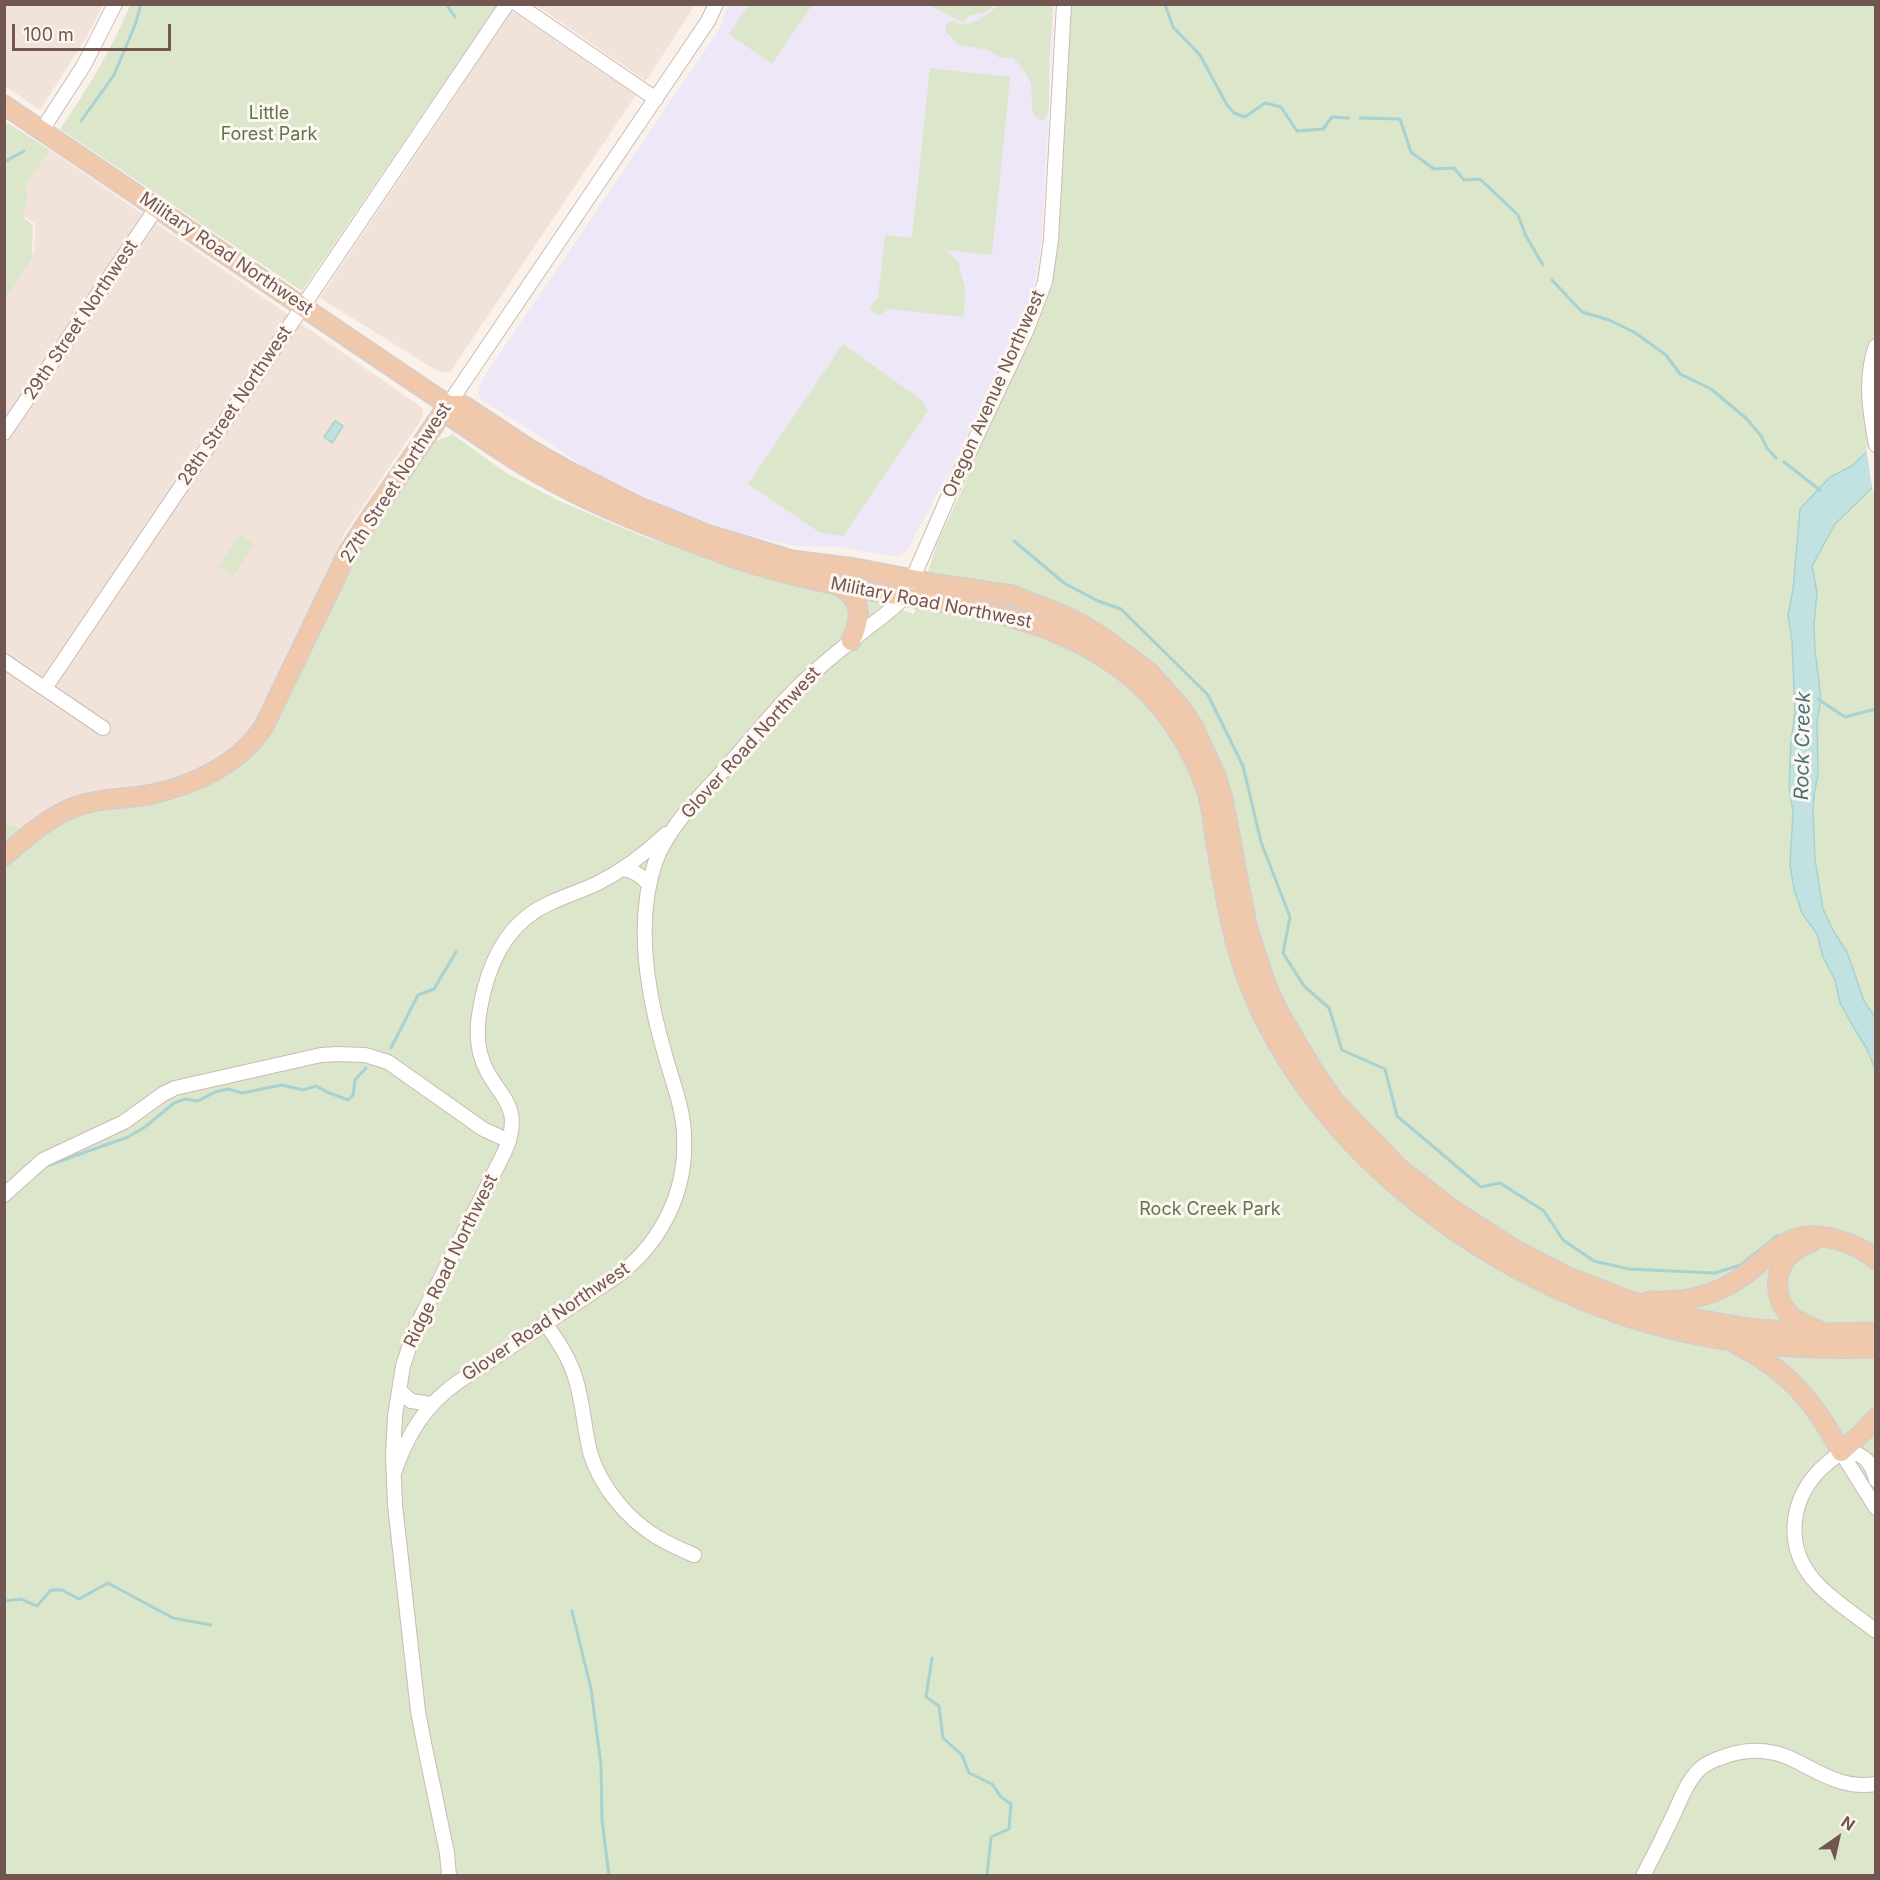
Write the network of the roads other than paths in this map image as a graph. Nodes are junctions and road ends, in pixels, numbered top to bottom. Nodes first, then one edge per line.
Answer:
1 (115, 4) edge
2 (507, 4) edge
3 (517, 4) edge
4 (716, 4) edge
5 (1064, 4) edge
6 (656, 99) junction
7 (4, 105) edge
8 (42, 130) junction
9 (157, 207) junction
10 (303, 306) junction
11 (1875, 346) edge
12 (448, 405) junction
13 (4, 433) edge
14 (1875, 446) edge
15 (912, 578) junction
16 (839, 586) junction
17 (904, 596) junction
18 (851, 641) junction
19 (4, 661) edge
20 (45, 688) junction
21 (103, 728) dead end
22 (678, 824) junction
23 (4, 856) edge
24 (622, 869) junction
25 (649, 885) junction
26 (509, 1141) junction
27 (4, 1195) edge
28 (1828, 1237) junction
29 (1875, 1260) edge
30 (1628, 1300) junction
31 (545, 1323) junction
32 (1875, 1332) edge
33 (1827, 1333) junction
34 (1714, 1338) junction
35 (1855, 1341) junction
36 (1875, 1348) edge
37 (399, 1390) junction
38 (431, 1404) junction
39 (1875, 1418) edge
40 (1841, 1452) junction
41 (394, 1473) junction
42 (1875, 1480) edge
43 (1875, 1508) edge
44 (694, 1555) dead end
45 (1875, 1631) edge
46 (1875, 1784) edge
47 (449, 1875) edge
48 (1643, 1875) edge

1 - 8 street
2 - 10 street, 28th Street Northwest
3 - 6 street
4 - 6 street, 27th Street Northwest
5 - 15 street, Oregon Avenue Northwest
6 - 12 street, 27th Street Northwest
7 - 8 main road, Military Road Northwest
8 - 9 main road, Military Road Northwest
9 - 10 main road, Military Road Northwest
9 - 13 street, 29th Street Northwest
10 - 12 main road, Military Road Northwest
10 - 20 street, 28th Street Northwest
11 - 14 street
12 - 15 main road, Military Road Northwest
12 - 16 main road, Military Road Northwest
12 - 23 main road, 27th Street Northwest
15 - 17 street, Oregon Avenue Northwest
15 - 30 main road, Military Road Northwest
16 - 17 main road, Military Road Northwest
16 - 18 main road
17 - 18 street, Glover Road Northwest
17 - 34 main road, Military Road Northwest
18 - 22 street, Glover Road Northwest
19 - 20 street
20 - 21 street
22 - 24 street, Ridge Road Northwest
22 - 25 street, Glover Road Northwest
24 - 25 street
24 - 26 street, Ridge Road Northwest
25 - 31 street, Glover Road Northwest
26 - 27 street
26 - 37 street, Ridge Road Northwest
28 - 29 main road
28 - 30 main road
28 - 33 main road
30 - 33 main road, Military Road Northwest
31 - 38 street, Glover Road Northwest
31 - 44 street
32 - 35 main road, Military Road Northwest
33 - 35 main road, Military Road Northwest
34 - 35 main road, Military Road Northwest
34 - 40 main road
35 - 36 main road, Military Road Northwest
37 - 38 street
37 - 41 street, Ridge Road Northwest
38 - 41 street, Glover Road Northwest
39 - 40 main road
40 - 42 street
40 - 43 street
40 - 45 street
41 - 47 street, Ridge Road Northwest
46 - 48 street

